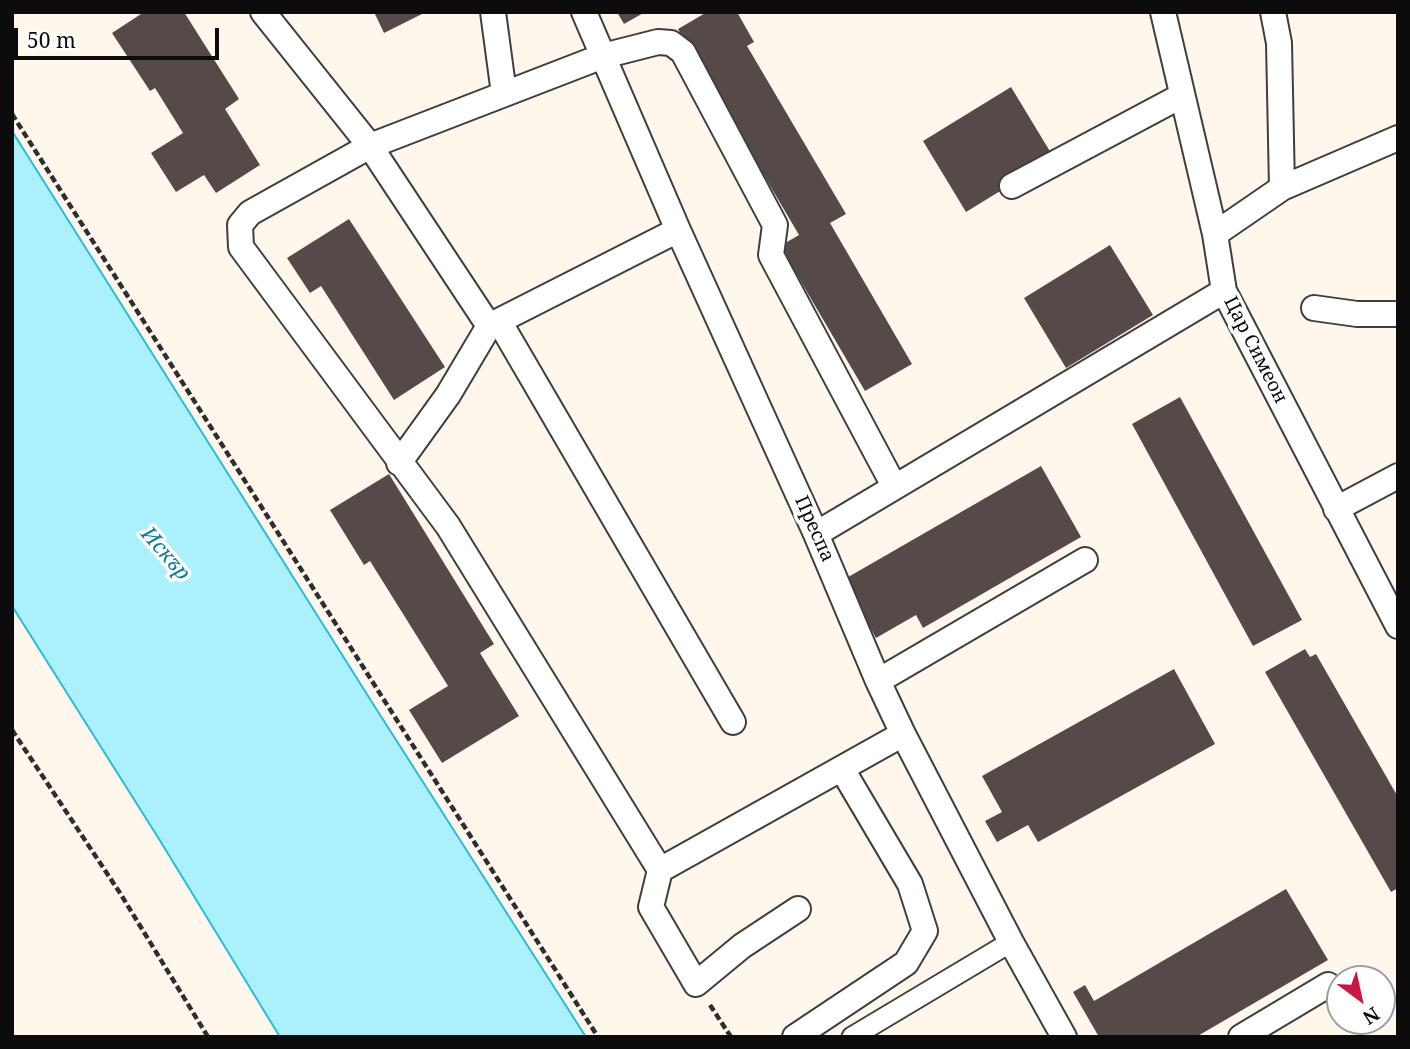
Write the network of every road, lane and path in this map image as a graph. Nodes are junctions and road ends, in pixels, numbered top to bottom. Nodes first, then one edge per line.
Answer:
1 (263, 12) edge
2 (493, 12) edge
3 (584, 12) edge
4 (1163, 12) edge
5 (1273, 12) edge
6 (603, 56) junction
7 (504, 94) junction
8 (1181, 96) junction
9 (12, 114) edge
10 (1398, 138) edge
11 (370, 146) junction
12 (1012, 186) dead end
13 (1282, 188) junction
14 (678, 230) junction
15 (1215, 234) junction
16 (1224, 292) junction
17 (1314, 308) dead end
18 (1398, 314) edge
19 (494, 324) junction
20 (399, 463) junction
21 (1398, 476) edge
22 (894, 486) junction
23 (1336, 509) junction
24 (816, 534) junction
25 (1084, 560) dead end
26 (1398, 626) edge
27 (878, 681) junction
28 (733, 722) dead end
29 (12, 730) edge
30 (903, 734) junction
31 (842, 769) junction
32 (660, 870) junction
33 (798, 909) dead end
34 (1012, 942) junction
35 (696, 984) junction
36 (1326, 986) edge
37 (208, 1037) edge
38 (598, 1037) edge
39 (731, 1037) edge
40 (795, 1037) edge
41 (852, 1037) edge
42 (1064, 1037) edge
43 (1241, 1037) edge

1 - 11 street
2 - 7 street
3 - 6 street, Преспа
4 - 8 street, Цар Симеон
5 - 13 street
6 - 7 street
6 - 14 street, Преспа
6 - 22 street
7 - 11 street
8 - 12 street
8 - 15 street, Цар Симеон
9 - 38 path
10 - 13 street
11 - 19 street
11 - 20 street
13 - 15 street
14 - 19 street
14 - 24 street, Преспа
15 - 16 street, Цар Симеон
16 - 22 street
16 - 23 street, Цар Симеон
17 - 18 street
19 - 20 street
19 - 28 street
20 - 32 street
21 - 23 street
22 - 24 street
23 - 26 street, Цар Симеон
24 - 27 street, Преспа
25 - 27 street
27 - 30 street, Преспа
29 - 37 path
30 - 31 street
30 - 34 street, Преспа
31 - 32 street
31 - 40 street
32 - 35 street
33 - 35 street
34 - 41 street
34 - 42 street, Преспа
35 - 39 path
36 - 43 street

